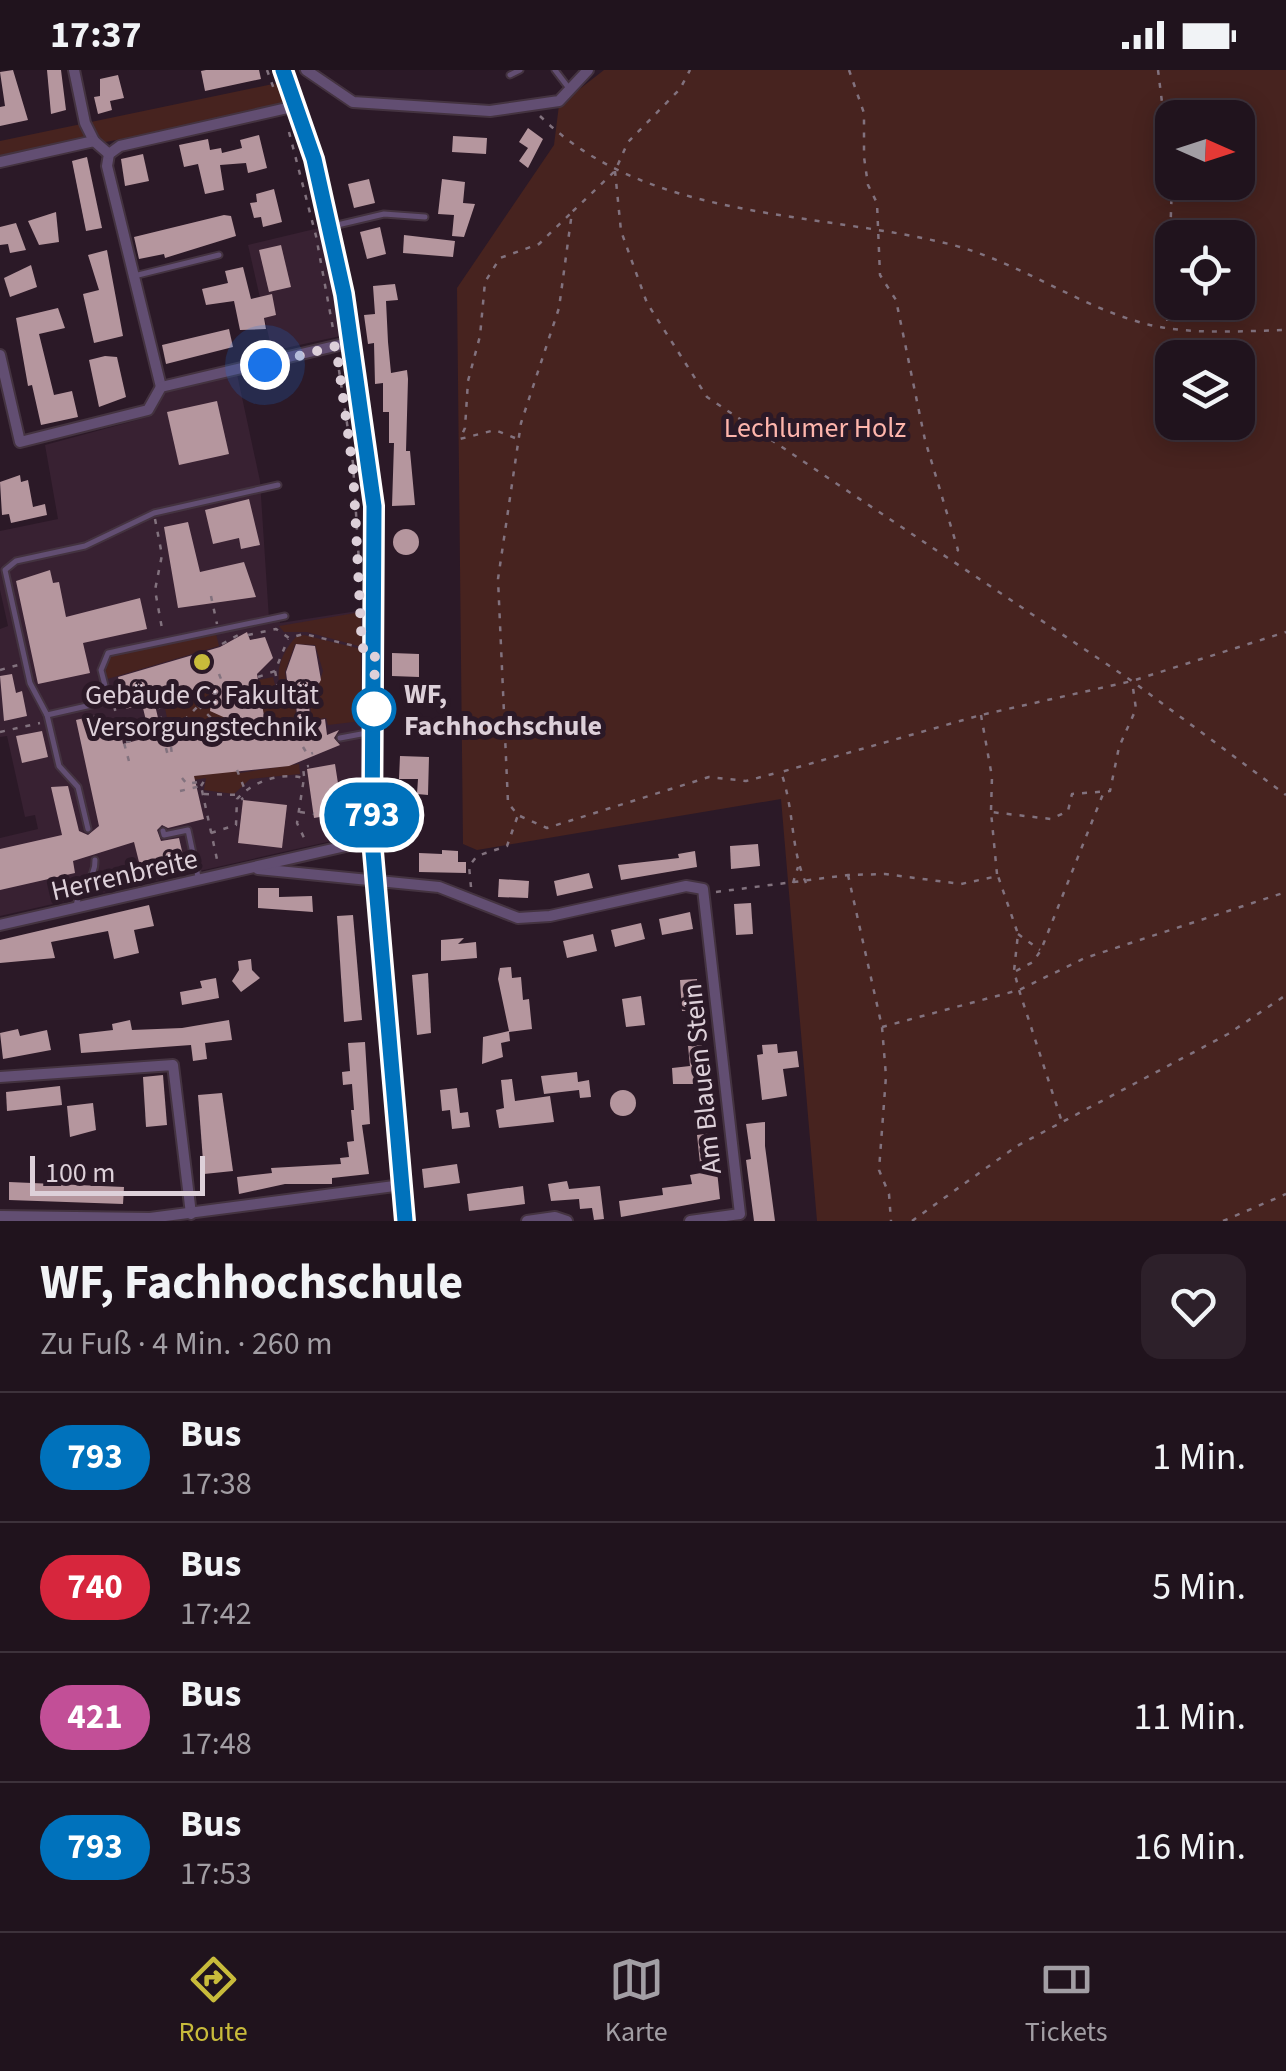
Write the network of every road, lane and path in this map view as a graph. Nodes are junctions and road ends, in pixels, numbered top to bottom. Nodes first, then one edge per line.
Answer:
1 (74, 70) edge
2 (266, 70) edge
3 (283, 70) edge
4 (306, 70) edge
5 (520, 70) edge
6 (555, 70) edge
7 (588, 70) edge
8 (690, 70) edge
9 (850, 70) edge
10 (1158, 70) edge
11 (510, 74) dead end
12 (571, 89) junction
13 (289, 108) junction
14 (532, 108) junction
15 (94, 141) junction
16 (110, 154) junction
17 (0, 162) edge
18 (615, 171) junction
19 (572, 212) junction
20 (425, 218) dead end
21 (330, 226) junction
22 (876, 232) junction
23 (219, 256) dead end
24 (134, 276) junction
25 (1167, 328) junction
26 (1286, 330) edge
27 (344, 344) junction
28 (0, 355) edge
29 (161, 387) junction
30 (5, 400) edge
31 (518, 439) junction
32 (278, 485) dead end
33 (154, 513) junction
34 (950, 560) junction
35 (360, 564) dead end
36 (211, 596) dead end
37 (285, 616) dead end
38 (216, 618) dead end
39 (1286, 632) edge
40 (362, 633) dead end
41 (248, 635) dead end
42 (289, 638) junction
43 (164, 641) junction
44 (25, 664) junction
45 (0, 670) edge
46 (274, 671) junction
47 (258, 677) dead end
48 (1132, 680) junction
49 (223, 691) dead end
50 (151, 692) dead end
51 (150, 700) dead end
52 (295, 700) dead end
53 (112, 703) junction
54 (158, 704) dead end
55 (198, 704) junction
56 (47, 714) junction
57 (981, 716) junction
58 (144, 718) dead end
59 (42, 723) dead end
60 (122, 724) junction
61 (232, 727) dead end
62 (105, 728) dead end
63 (147, 728) junction
64 (375, 731) junction
65 (0, 732) edge
66 (163, 732) junction
67 (124, 733) junction
68 (248, 736) dead end
69 (340, 738) dead end
70 (125, 742) junction
71 (249, 744) dead end
72 (303, 748) dead end
73 (312, 754) dead end
74 (170, 755) dead end
75 (130, 765) dead end
76 (309, 766) dead end
77 (237, 770) dead end
78 (781, 772) junction
79 (182, 778) dead end
80 (304, 778) junction
81 (202, 786) junction
82 (180, 790) dead end
83 (245, 790) junction
84 (203, 794) junction
85 (240, 794) junction
86 (1103, 794) junction
87 (1286, 795) edge
88 (243, 800) dead end
89 (298, 812) junction
90 (991, 812) junction
91 (314, 814) dead end
92 (518, 815) junction
93 (88, 829) dead end
94 (164, 831) dead end
95 (211, 833) junction
96 (304, 836) dead end
97 (372, 840) junction
98 (95, 860) dead end
99 (798, 866) junction
100 (258, 868) junction
101 (220, 875) junction
102 (848, 875) junction
103 (998, 876) junction
104 (198, 880) junction
105 (374, 881) junction
106 (792, 883) junction
107 (806, 883) junction
108 (704, 891) junction
109 (472, 892) dead end
110 (1286, 892) edge
111 (76, 907) junction
112 (0, 925) edge
113 (1018, 934) junction
114 (1041, 950) junction
115 (1014, 972) junction
116 (1019, 990) junction
117 (1286, 995) edge
118 (882, 1027) junction
119 (0, 1078) edge
120 (1062, 1122) junction
121 (402, 1185) junction
122 (1286, 1194) edge
123 (191, 1214) junction
124 (0, 1216) edge
125 (740, 1218) edge
126 (543, 1220) edge
127 (405, 1221) edge
128 (527, 1221) edge
129 (567, 1221) edge
130 (690, 1221) edge
131 (891, 1221) edge
132 (912, 1221) edge
133 (1222, 1221) edge

1 - 15 street
2 - 13 path
3 - 13 main road
4 - 14 street
5 - 11 lane
6 - 12 lane
7 - 12 street
8 - 18 path
9 - 22 path
10 - 25 path
12 - 14 street
13 - 16 street
13 - 21 main road
13 - 27 path
14 - 18 path
15 - 16 street
15 - 17 street
16 - 24 street
18 - 19 path
18 - 22 path
18 - 34 path
19 - 31 path
19 - 31 path
20 - 21 lane
21 - 27 main road
22 - 25 path
22 - 34 path
23 - 24 lane
24 - 29 street
25 - 26 path
27 - 29 street
27 - 35 path
27 - 64 main road
28 - 30 street
29 - 30 street
31 - 92 path
32 - 33 lane
33 - 43 path
33 - 44 lane
34 - 48 path
36 - 38 path
37 - 43 lane
39 - 48 path
40 - 42 path
41 - 42 path
42 - 46 path
43 - 53 lane
44 - 45 path
44 - 56 lane
46 - 47 path
46 - 52 path
48 - 57 path
48 - 86 path
48 - 87 path
49 - 55 path
50 - 51 path
53 - 56 lane
53 - 60 path
54 - 66 path
55 - 61 path
55 - 66 path
56 - 93 lane
57 - 78 path
57 - 90 path
58 - 63 path
59 - 65 path
60 - 62 path
60 - 67 path
63 - 67 path
63 - 70 path
64 - 69 lane
64 - 97 main road
66 - 74 path
67 - 70 path
68 - 71 path
70 - 75 path
72 - 73 path
76 - 80 path
77 - 83 path
78 - 92 path
78 - 99 path
79 - 81 path
80 - 83 path
80 - 89 path
81 - 82 path
81 - 84 path
83 - 85 path
84 - 85 path
84 - 95 path
85 - 88 path
85 - 95 path
86 - 90 path
86 - 114 path
89 - 91 path
89 - 96 path
90 - 103 path
92 - 109 path
94 - 104 lane
95 - 101 path
97 - 100 street, Herrenbreite
97 - 105 main road
98 - 111 lane
99 - 106 path
99 - 107 path
100 - 101 street, Herrenbreite
100 - 105 street, Herrenbreite
101 - 104 street, Herrenbreite
102 - 103 path
102 - 107 path
102 - 118 path
103 - 113 path
104 - 111 street, Herrenbreite
105 - 108 street, Herrenbreite
105 - 121 main road
106 - 107 path
106 - 108 path
108 - 125 street, Am Blauen Stein
110 - 116 path
111 - 112 street, Herrenbreite
113 - 114 path
113 - 115 path
114 - 115 path
115 - 116 path
116 - 118 path
116 - 120 path
117 - 120 path
118 - 131 path
119 - 123 street
120 - 132 path
121 - 123 street
121 - 127 main road
122 - 133 path
123 - 124 street
125 - 130 street, Am Blauen Stein
126 - 128 street
126 - 129 street

